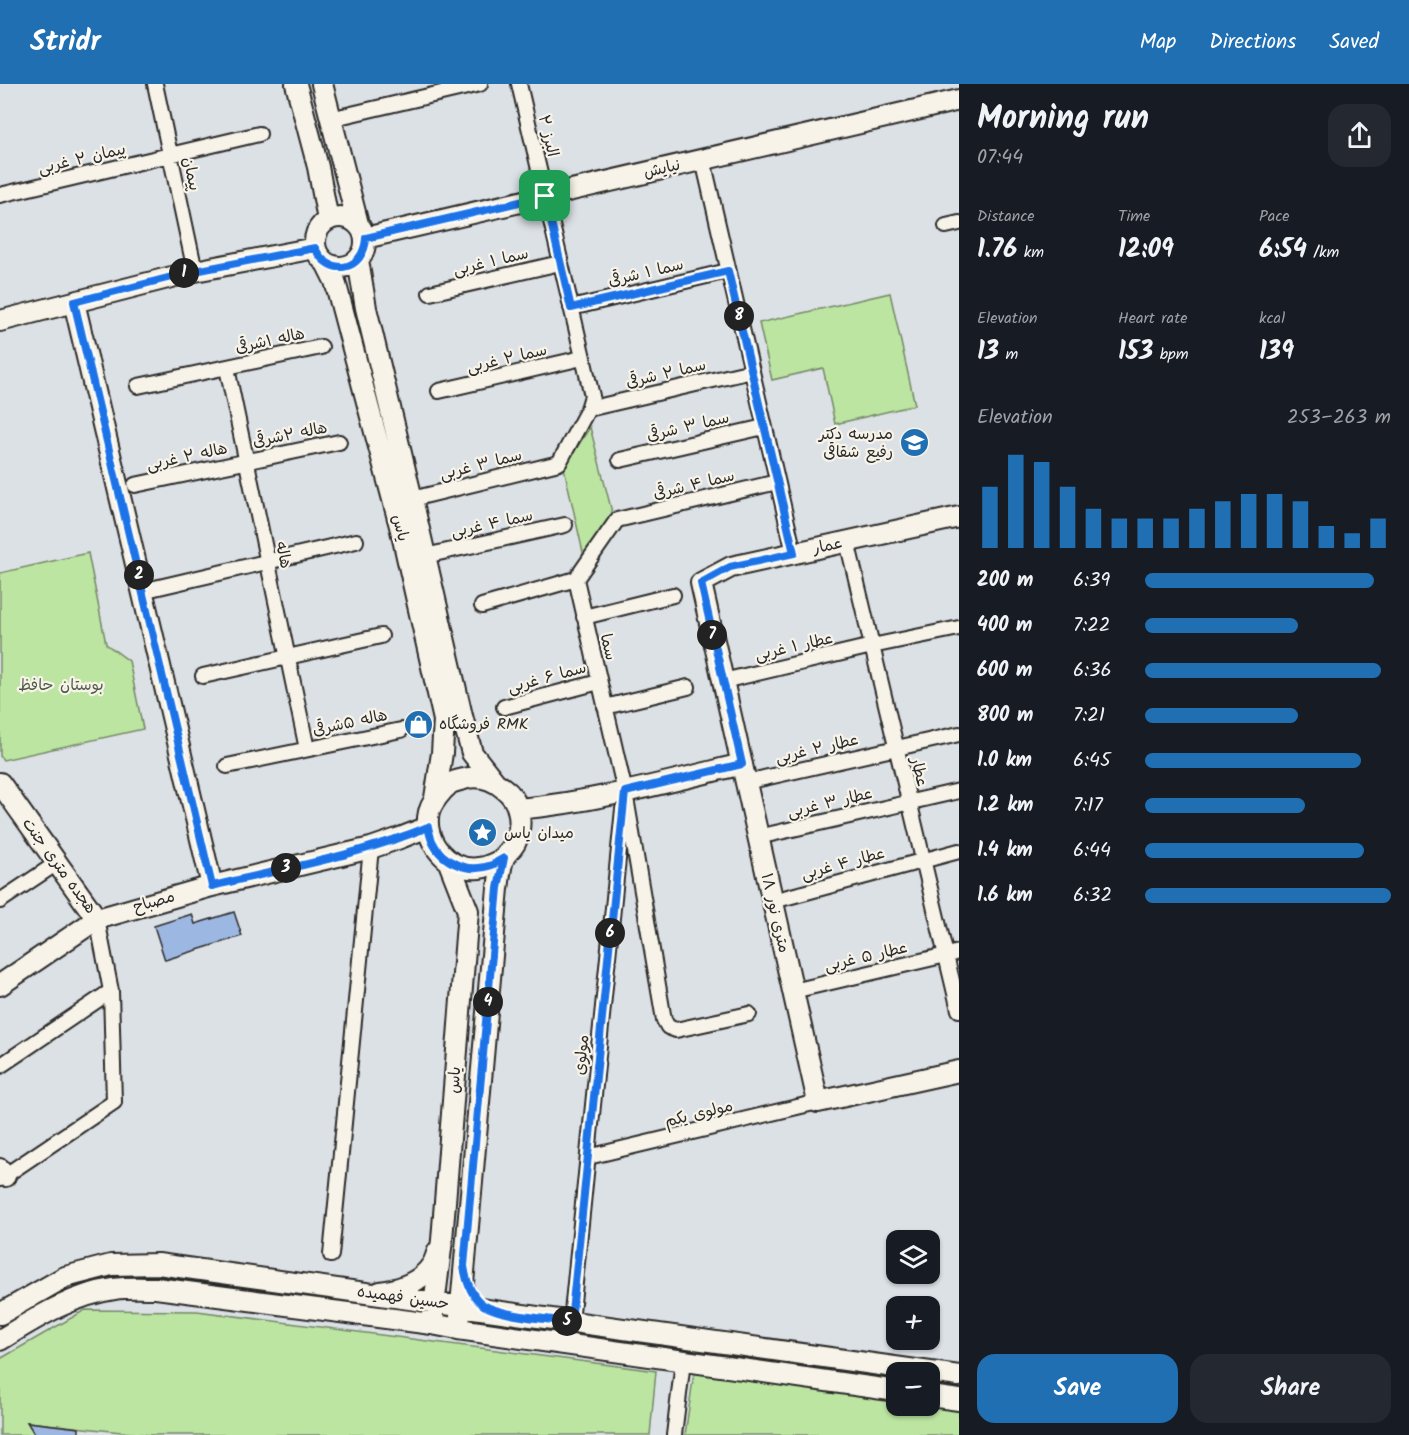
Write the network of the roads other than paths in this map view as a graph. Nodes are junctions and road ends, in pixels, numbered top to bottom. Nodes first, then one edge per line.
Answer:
1 (155, 84) edge
2 (296, 84) edge
3 (322, 84) edge
4 (480, 84) edge
5 (519, 84) edge
6 (959, 100) edge
7 (330, 119) junction
8 (259, 134) dead end
9 (171, 156) junction
10 (703, 160) junction
11 (0, 195) edge
12 (545, 196) junction
13 (328, 220) junction
14 (362, 231) junction
15 (321, 256) junction
16 (358, 260) junction
17 (560, 263) junction
18 (195, 271) junction
19 (728, 271) junction
20 (430, 293) dead end
21 (74, 302) junction
22 (571, 308) junction
23 (0, 321) edge
24 (321, 347) dead end
25 (582, 358) junction
26 (227, 368) junction
27 (752, 371) junction
28 (138, 386) dead end
29 (439, 391) dead end
30 (588, 409) junction
31 (764, 427) junction
32 (339, 442) dead end
33 (620, 460) dead end
34 (247, 461) junction
35 (777, 482) junction
36 (135, 485) dead end
37 (412, 499) junction
38 (959, 517) edge
39 (565, 525) dead end
40 (356, 541) dead end
41 (847, 542) junction
42 (794, 553) junction
43 (425, 556) junction
44 (268, 561) junction
45 (576, 579) junction
46 (701, 583) joint
47 (142, 591) junction
48 (673, 595) dead end
49 (482, 606) dead end
50 (584, 617) junction
51 (959, 628) edge
52 (381, 636) dead end
53 (872, 646) junction
54 (288, 656) junction
55 (203, 676) dead end
56 (723, 681) junction
57 (599, 682) junction
58 (688, 687) dead end
59 (504, 707) dead end
60 (605, 707) junction
61 (401, 730) dead end
62 (959, 734) edge
63 (896, 748) junction
64 (307, 749) junction
65 (228, 766) dead end
66 (744, 773) junction
67 (494, 781) junction
68 (0, 783) edge
69 (959, 791) edge
70 (625, 792) junction
71 (435, 798) junction
72 (909, 802) junction
73 (519, 809) junction
74 (428, 827) junction
75 (758, 837) junction
76 (370, 848) junction
77 (959, 851) edge
78 (504, 858) junction
79 (923, 860) junction
80 (448, 861) junction
81 (57, 863) junction
82 (212, 886) junction
83 (0, 901) edge
84 (773, 901) junction
85 (97, 919) junction
86 (952, 954) edge
87 (0, 985) edge
88 (111, 991) junction
89 (793, 991) junction
90 (959, 1010) edge
91 (749, 1014) dead end
92 (0, 1066) edge
93 (959, 1071) edge
94 (818, 1102) junction
95 (588, 1158) junction
96 (2, 1174) edge
97 (442, 1240) junction
98 (331, 1255) dead end
99 (464, 1266) junction
100 (369, 1293) junction
101 (435, 1303) junction
102 (461, 1306) junction
103 (504, 1312) junction
104 (0, 1314) edge
105 (571, 1322) junction
106 (432, 1324) junction
107 (458, 1329) junction
108 (0, 1340) edge
109 (683, 1361) junction
110 (959, 1376) edge
111 (886, 1389) edge
112 (940, 1397) edge
113 (959, 1400) edge
114 (674, 1435) edge

1 - 9 street, پیمان
2 - 13 street
3 - 7 street
4 - 7 street
5 - 12 street, البرز ۲
6 - 10 street, نیایش
7 - 14 street
8 - 9 street, پیمان ۲ غربی
9 - 11 street, پیمان ۲ غربی
9 - 18 street, پیمان
10 - 12 street, نیایش
10 - 19 street
12 - 14 street, نیایش
12 - 17 street
13 - 14 street
13 - 15 street
14 - 16 street
15 - 16 street
15 - 18 street
15 - 71 street, یاس
16 - 37 street, یاس
17 - 20 street, سما ۱ غربی
17 - 22 street
18 - 21 street
19 - 22 street, سما ۱ شرقی
19 - 27 street
21 - 23 street
21 - 47 street
22 - 25 street
24 - 26 street, هاله ۱شرقی
25 - 29 street, سما ۲ غربی
25 - 30 street
26 - 28 street, هاله ۱شرقی
26 - 34 street, هاله
27 - 30 street, سما ۲ شرقی
27 - 31 street
30 - 37 street, سما ۳ غربی
31 - 33 street, سما ۳ شرقی
31 - 35 street
32 - 34 street, هاله ۲شرقی
34 - 36 street, هاله ۲ غربی
34 - 44 street, هاله
35 - 42 street
35 - 45 street, سما ۴ شرقی
37 - 43 street, یاس
38 - 41 street, عمار
39 - 43 street, سما ۴ غربی
40 - 44 street
41 - 42 street, عمار
41 - 53 street, عطار
42 - 46 street, عمار
43 - 67 street, یاس
44 - 47 street
44 - 54 street, هاله
45 - 49 street
45 - 50 street, سما
46 - 56 street, ۱۸ متری نور
47 - 82 street
48 - 50 street
50 - 57 street, سما
51 - 53 street, عطار ۱ غربی
52 - 54 street
53 - 56 street, عطار ۱ غربی
53 - 63 street, عطار
54 - 55 street
54 - 64 street, هاله
56 - 66 street, ۱۸ متری نور
57 - 59 street, سما ۶ غربی
57 - 60 street, سما
58 - 60 street
60 - 70 street, سما
61 - 64 street, هاله ۵شرقی
62 - 63 street, عطار ۲ غربی
63 - 66 street, عطار ۲ غربی
63 - 72 street, عطار
64 - 65 street, هاله ۵شرقی
66 - 70 street
66 - 75 street, ۱۸ متری نور
67 - 71 street
67 - 73 street
68 - 81 street, هجده متری جنت
69 - 72 street, عطار ۳ غربی
70 - 73 street
70 - 91 street, سما
70 - 95 street, مولوی
71 - 74 street
72 - 75 street, عطار ۳ غربی
72 - 79 street, عطار
73 - 78 street
74 - 76 street, مصباح
74 - 80 street
75 - 84 street, ۱۸ متری نور
76 - 82 street, مصباح
76 - 98 street
77 - 79 street, عطار ۴ غربی
78 - 80 street
78 - 99 street, یاس
79 - 84 street, عطار ۴ غربی
79 - 86 street, عطار
80 - 97 street, یاس
81 - 83 street
81 - 85 street, هجده متری جنت
82 - 85 street, مصباح
84 - 89 street, ۱۸ متری نور
85 - 87 street, مصباح
85 - 88 street
86 - 89 street, عطار ۵ غربی
86 - 90 street, عطار
88 - 92 street
88 - 96 street
89 - 94 street, ۱۸ متری نور
93 - 94 street
94 - 95 street, مولوی یکم
95 - 105 street, مولوی
97 - 100 street
97 - 101 street, یاس
99 - 102 street, یاس
99 - 103 street
100 - 101 street, حسین فهمیده
100 - 104 street, حسین فهمیده
101 - 102 street, حسین فهمیده
101 - 106 street, یاس
102 - 103 street, حسین فهمیده
102 - 107 street, یاس
103 - 105 street, حسین فهمیده
105 - 110 street, حسین فهمیده
106 - 107 street, حسین فهمیده
106 - 108 street, حسین فهمیده
107 - 109 street, حسین فهمیده
109 - 111 street, حسین فهمیده
109 - 114 street
112 - 113 street

